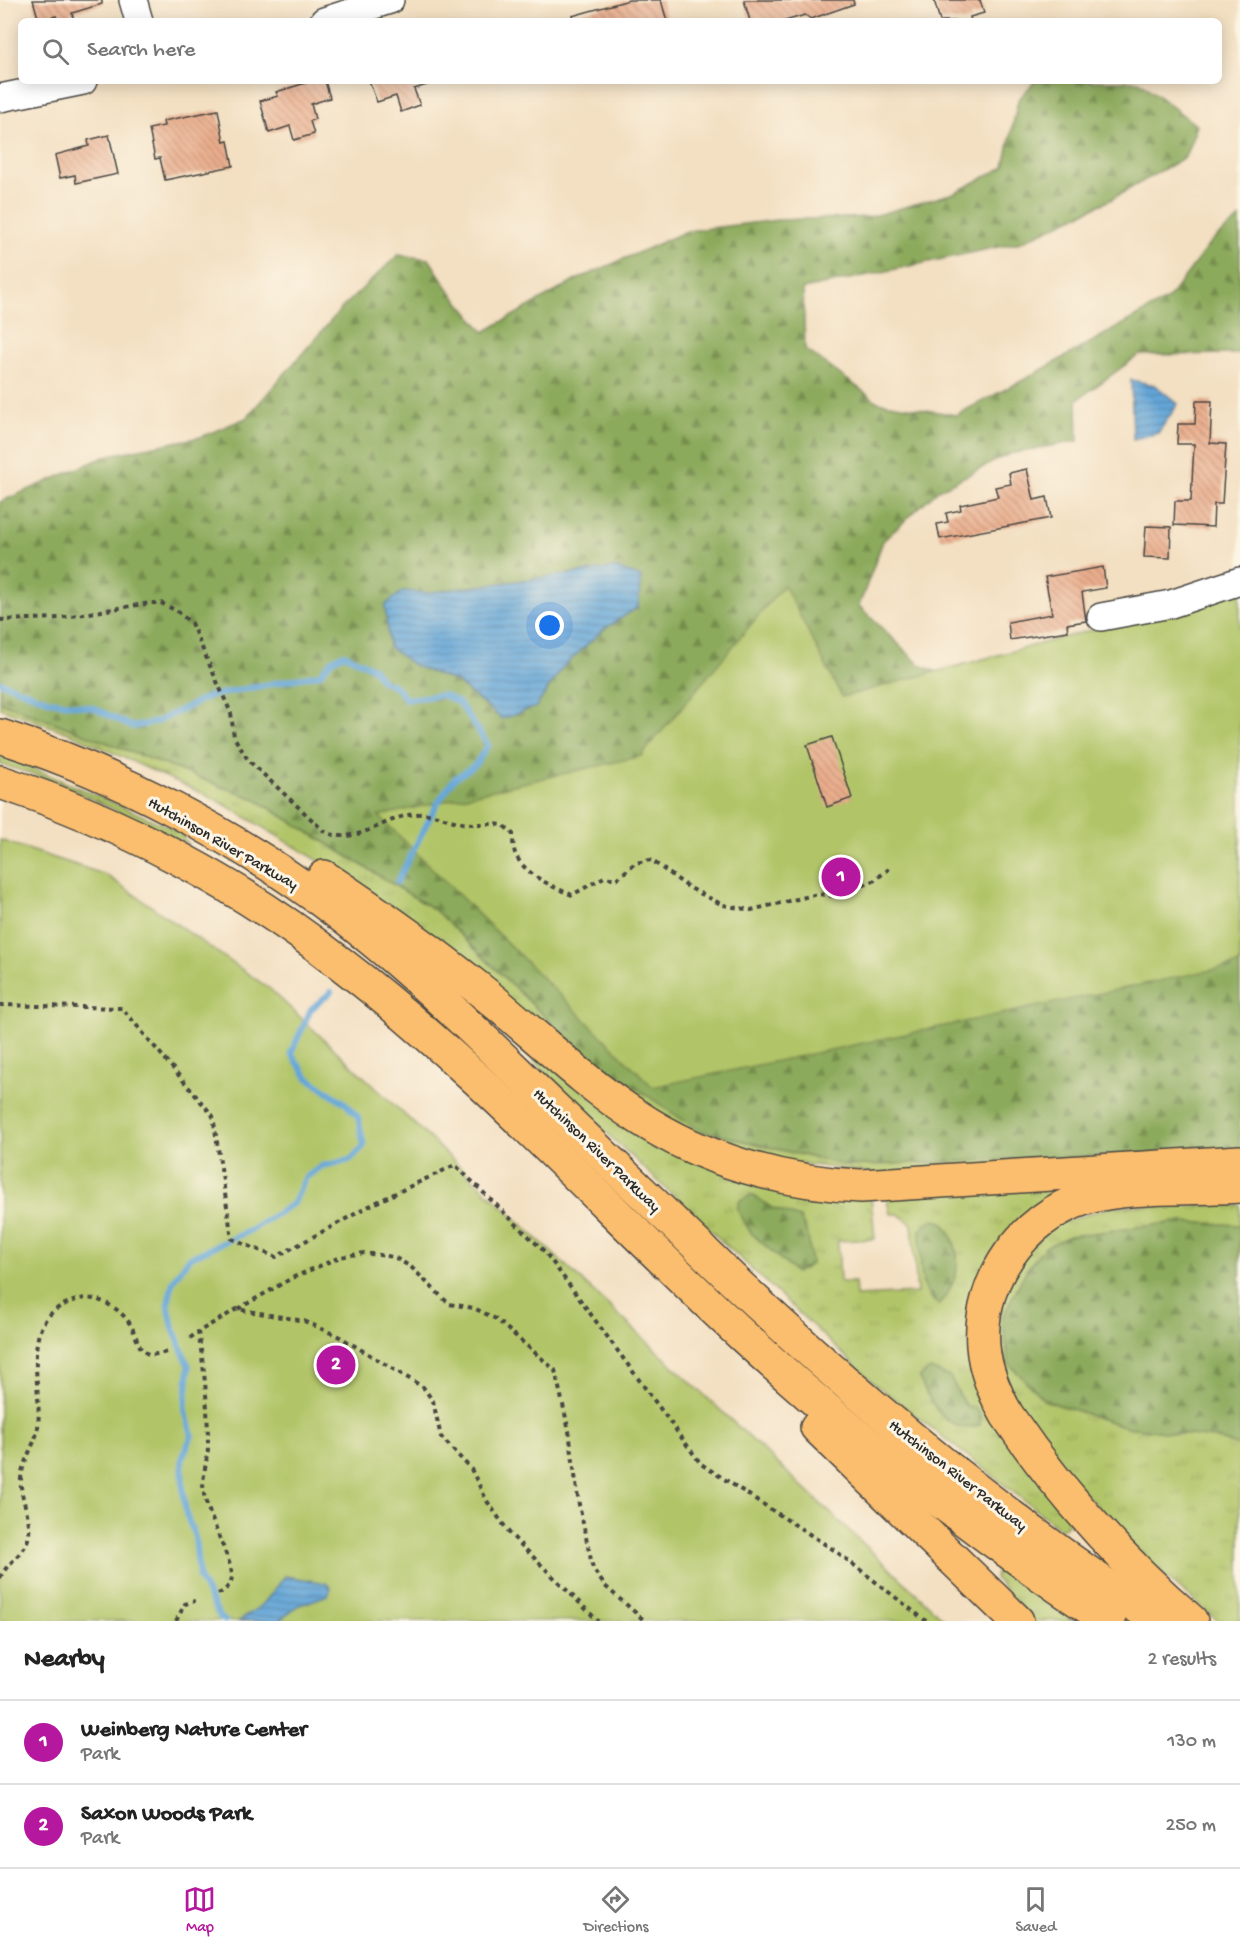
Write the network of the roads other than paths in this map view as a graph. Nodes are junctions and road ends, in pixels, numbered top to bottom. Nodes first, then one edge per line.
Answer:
1 (133, 0) edge
2 (390, 0) edge
3 (138, 18) edge
4 (333, 18) edge
5 (68, 84) edge
6 (0, 98) edge
7 (1240, 581) edge
8 (1101, 617) dead end
9 (0, 736) edge
10 (0, 782) edge
11 (143, 795) junction
12 (1240, 1161) edge
13 (1240, 1186) edge
14 (688, 1284) junction
15 (1017, 1621) edge
16 (1109, 1621) edge
17 (1158, 1621) edge
18 (1191, 1621) edge

1 - 3 street
2 - 4 street
5 - 6 street
7 - 8 street
9 - 11 highway, Hutchinson River Parkway
10 - 14 highway, Hutchinson River Parkway
11 - 12 highway
11 - 17 highway, Hutchinson River Parkway
13 - 18 highway
14 - 15 highway
14 - 16 highway, Hutchinson River Parkway

